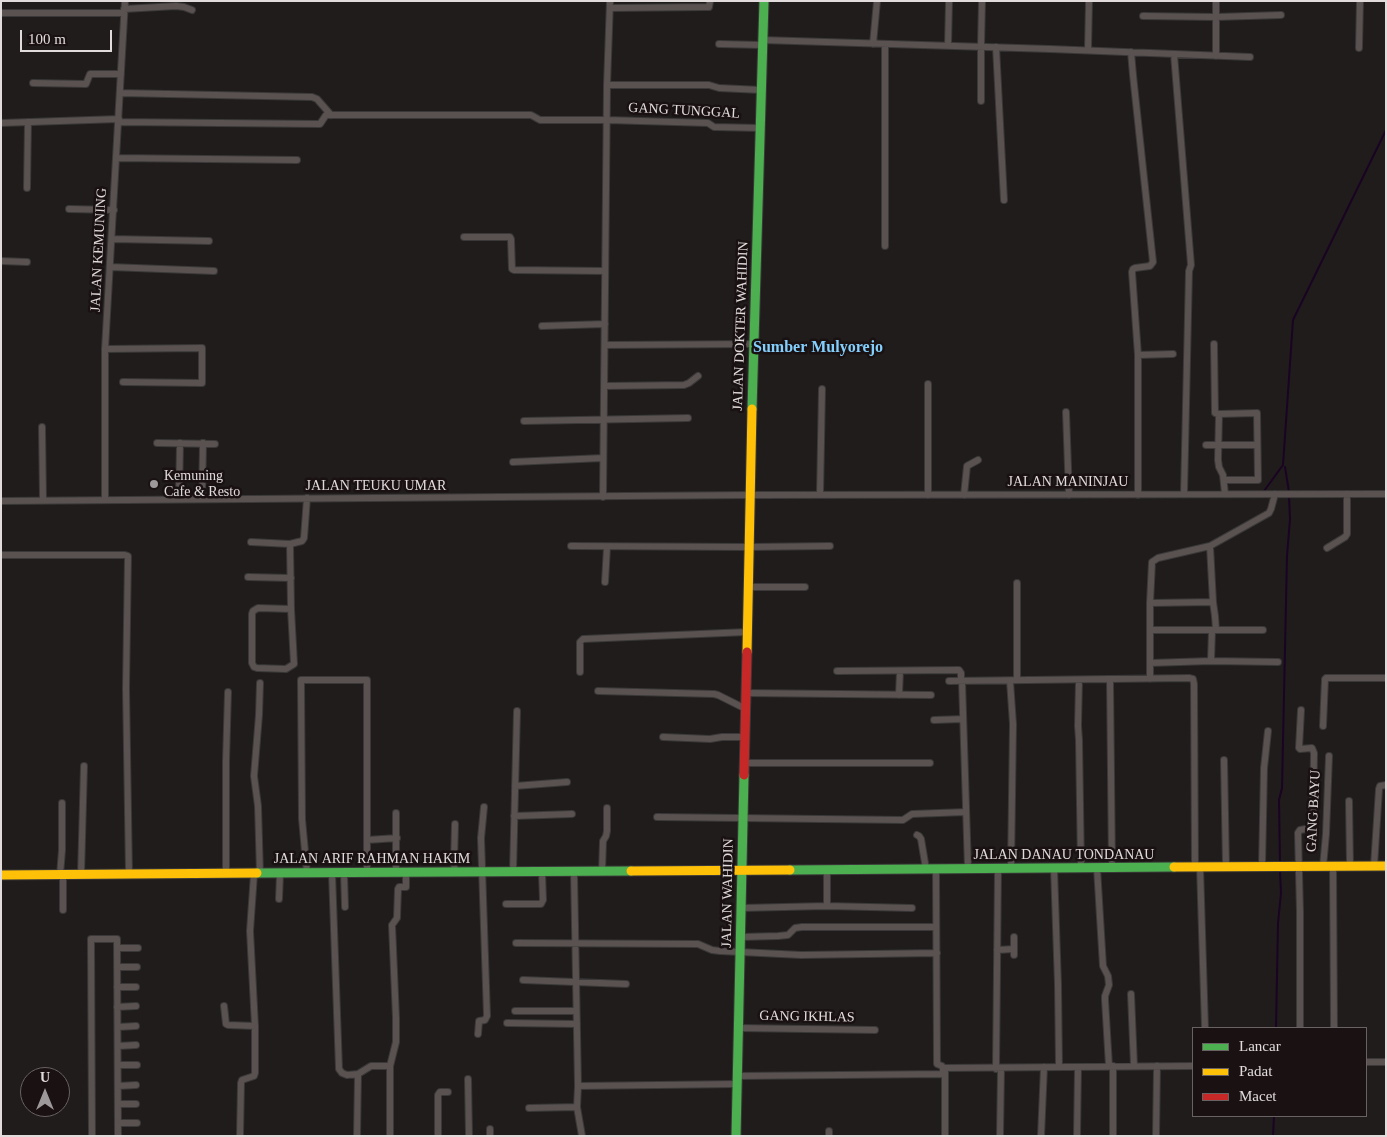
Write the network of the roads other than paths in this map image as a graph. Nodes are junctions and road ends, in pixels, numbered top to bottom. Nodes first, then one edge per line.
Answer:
1 (125, 1) edge
2 (710, 1) edge
3 (764, 1) edge
4 (877, 1) edge
5 (949, 1) edge
6 (982, 1) edge
7 (1089, 1) edge
8 (1216, 1) edge
9 (1360, 1) edge
10 (610, 4) edge
11 (192, 10) dead end
12 (124, 11) junction
13 (1, 14) edge
14 (1280, 15) dead end
15 (1144, 16) dead end
16 (1216, 17) junction
17 (762, 43) junction
18 (719, 44) dead end
19 (873, 44) junction
20 (885, 44) junction
21 (948, 46) junction
22 (980, 47) junction
23 (996, 47) junction
24 (1359, 48) dead end
25 (1088, 50) junction
26 (1131, 52) junction
27 (1174, 54) junction
28 (1216, 56) junction
29 (1250, 57) dead end
30 (121, 74) junction
31 (33, 83) dead end
32 (607, 85) junction
33 (761, 90) junction
34 (120, 93) junction
35 (981, 101) dead end
36 (331, 115) junction
37 (119, 120) junction
38 (607, 120) junction
39 (28, 122) junction
40 (1, 123) edge
41 (760, 128) junction
42 (117, 158) junction
43 (297, 160) dead end
44 (27, 188) dead end
45 (1004, 200) dead end
46 (69, 210) dead end
47 (114, 210) junction
48 (464, 237) dead end
49 (112, 239) junction
50 (209, 241) dead end
51 (884, 246) dead end
52 (1, 261) edge
53 (26, 262) dead end
54 (110, 267) junction
55 (214, 270) dead end
56 (605, 271) junction
57 (605, 324) junction
58 (542, 326) dead end
59 (754, 344) junction
60 (1214, 344) dead end
61 (605, 345) junction
62 (105, 349) junction
63 (1174, 354) dead end
64 (1138, 356) junction
65 (698, 376) dead end
66 (123, 382) dead end
67 (928, 384) dead end
68 (604, 386) junction
69 (822, 388) dead end
70 (1066, 412) dead end
71 (1219, 414) junction
72 (688, 418) dead end
73 (604, 421) junction
74 (524, 422) dead end
75 (42, 428) dead end
76 (157, 443) dead end
77 (180, 443) junction
78 (203, 444) junction
79 (215, 444) dead end
80 (1206, 445) dead end
81 (1218, 445) junction
82 (1257, 445) junction
83 (604, 458) junction
84 (978, 460) dead end
85 (513, 462) dead end
86 (1224, 480) junction
87 (1255, 480) junction
88 (1184, 494) junction
89 (1225, 494) junction
90 (1255, 494) junction
91 (1272, 494) junction
92 (1347, 494) junction
93 (1386, 494) edge
94 (820, 495) junction
95 (928, 495) junction
96 (964, 495) junction
97 (1069, 495) junction
98 (1138, 495) junction
99 (603, 496) junction
100 (750, 496) junction
101 (307, 498) junction
102 (179, 499) junction
103 (202, 499) junction
104 (43, 500) junction
105 (105, 500) junction
106 (1, 501) edge
107 (251, 542) dead end
108 (290, 544) junction
109 (571, 546) dead end
110 (607, 546) junction
111 (830, 546) dead end
112 (1210, 546) junction
113 (749, 547) junction
114 (1327, 548) dead end
115 (1, 556) edge
116 (248, 577) dead end
117 (291, 578) junction
118 (605, 582) dead end
119 (1017, 583) dead end
120 (748, 587) junction
121 (804, 587) dead end
122 (1212, 602) junction
123 (1150, 603) junction
124 (291, 609) junction
125 (1150, 630) junction
126 (1214, 630) junction
127 (1263, 630) dead end
128 (747, 632) junction
129 (747, 652) joint
130 (1211, 661) junction
131 (1278, 662) dead end
132 (1150, 663) junction
133 (837, 671) dead end
134 (900, 671) junction
135 (580, 672) dead end
136 (1386, 678) edge
137 (1110, 679) junction
138 (1150, 679) junction
139 (1079, 680) junction
140 (949, 681) dead end
141 (962, 681) junction
142 (1013, 681) junction
143 (260, 683) dead end
144 (598, 691) dead end
145 (228, 692) dead end
146 (746, 693) junction
147 (899, 695) junction
148 (931, 695) dead end
149 (746, 709) junction
150 (517, 710) dead end
151 (1301, 710) dead end
152 (964, 719) junction
153 (934, 720) dead end
154 (1323, 726) dead end
155 (1268, 731) dead end
156 (745, 737) junction
157 (663, 738) dead end
158 (1329, 756) dead end
159 (1224, 760) dead end
160 (744, 763) junction
161 (930, 763) dead end
162 (84, 766) dead end
163 (567, 782) dead end
164 (1386, 785) edge
165 (515, 786) junction
166 (1349, 801) dead end
167 (62, 803) dead end
168 (484, 807) dead end
169 (607, 808) dead end
170 (966, 812) junction
171 (396, 813) dead end
172 (572, 814) dead end
173 (514, 816) junction
174 (657, 817) dead end
175 (743, 817) junction
176 (455, 824) dead end
177 (917, 835) dead end
178 (396, 838) junction
179 (367, 840) junction
180 (1350, 866) junction
181 (1374, 866) junction
182 (1386, 866) edge
183 (1197, 867) junction
184 (1226, 867) junction
185 (1262, 867) junction
186 (1299, 867) junction
187 (1323, 867) junction
188 (1333, 867) junction
189 (1054, 868) junction
190 (1081, 868) junction
191 (1097, 868) junction
192 (1112, 868) junction
193 (926, 869) junction
194 (936, 869) junction
195 (968, 869) junction
196 (998, 869) junction
197 (1012, 869) junction
198 (827, 870) junction
199 (742, 871) junction
200 (455, 872) junction
201 (483, 872) junction
202 (513, 872) junction
203 (542, 872) junction
204 (574, 872) junction
205 (602, 872) junction
206 (332, 873) junction
207 (344, 873) junction
208 (367, 873) junction
209 (401, 873) junction
210 (226, 874) junction
211 (257, 874) junction
212 (280, 874) junction
213 (306, 874) junction
214 (1, 875) edge
215 (62, 875) junction
216 (81, 875) junction
217 (129, 875) junction
218 (279, 899) dead end
219 (506, 904) dead end
220 (827, 906) junction
221 (345, 907) dead end
222 (741, 908) junction
223 (912, 908) dead end
224 (63, 910) dead end
225 (936, 927) junction
226 (740, 937) junction
227 (1014, 937) dead end
228 (575, 942) junction
229 (516, 943) dead end
230 (117, 948) junction
231 (138, 948) dead end
232 (997, 950) junction
233 (740, 951) junction
234 (937, 953) junction
235 (118, 967) junction
236 (137, 968) dead end
237 (523, 980) dead end
238 (576, 981) junction
239 (626, 984) dead end
240 (118, 987) junction
241 (136, 987) dead end
242 (1131, 994) dead end
243 (136, 1006) dead end
244 (224, 1006) dead end
245 (118, 1007) junction
246 (515, 1011) dead end
247 (576, 1011) junction
248 (507, 1024) dead end
249 (577, 1024) junction
250 (136, 1026) dead end
251 (255, 1026) junction
252 (118, 1027) junction
253 (1205, 1027) edge
254 (1300, 1027) edge
255 (1334, 1027) edge
256 (738, 1028) junction
257 (875, 1030) dead end
258 (478, 1034) dead end
259 (136, 1045) dead end
260 (118, 1046) junction
261 (1367, 1062) edge
262 (1386, 1062) edge
263 (118, 1065) junction
264 (137, 1065) dead end
265 (390, 1066) junction
266 (1111, 1066) junction
267 (1134, 1066) junction
268 (1157, 1066) junction
269 (1192, 1066) edge
270 (1044, 1067) junction
271 (1059, 1067) junction
272 (1078, 1067) junction
273 (944, 1068) junction
274 (999, 1069) junction
275 (358, 1074) junction
276 (468, 1079) dead end
277 (737, 1080) junction
278 (136, 1084) dead end
279 (118, 1086) junction
280 (578, 1086) junction
281 (448, 1092) dead end
282 (118, 1104) junction
283 (136, 1104) dead end
284 (577, 1107) junction
285 (529, 1108) dead end
286 (118, 1123) junction
287 (137, 1123) dead end
288 (92, 1136) edge
289 (118, 1136) edge
290 (240, 1136) edge
291 (357, 1136) edge
292 (390, 1136) edge
293 (438, 1136) edge
294 (468, 1136) edge
295 (582, 1136) edge
296 (736, 1136) edge
297 (945, 1136) edge
298 (1000, 1136) edge
299 (1041, 1136) edge
300 (1076, 1136) edge
301 (1113, 1136) edge
302 (1156, 1136) edge

1 - 12 street, JALAN KEMUNING
2 - 10 street
3 - 17 street, JALAN DOKTER WAHIDIN
4 - 19 street
5 - 21 street
6 - 22 street
7 - 25 street
8 - 16 street
9 - 24 street
10 - 32 street
11 - 12 street
12 - 13 street
12 - 30 street, JALAN KEMUNING
14 - 16 street
15 - 16 street
16 - 28 street
17 - 18 street
17 - 19 street
17 - 33 street, JALAN DOKTER WAHIDIN
19 - 20 street
20 - 21 street
20 - 51 street
21 - 22 street
22 - 23 street
22 - 35 street
23 - 25 street
23 - 45 street
25 - 26 street
26 - 27 street
26 - 64 street
27 - 28 street
27 - 88 street
28 - 29 street
30 - 31 street
30 - 34 street, JALAN KEMUNING
32 - 33 street
32 - 38 street
33 - 41 street, JALAN DOKTER WAHIDIN
34 - 36 street
34 - 37 street, JALAN KEMUNING
36 - 37 street
36 - 38 street, GANG TUNGGAL
37 - 39 street
37 - 42 street, JALAN KEMUNING
38 - 41 street, GANG TUNGGAL
38 - 56 street
39 - 40 street
39 - 44 street
41 - 59 street, JALAN DOKTER WAHIDIN
42 - 43 street
42 - 47 street, JALAN KEMUNING
46 - 47 street
47 - 49 street, JALAN KEMUNING
48 - 56 street
49 - 50 street
49 - 54 street, JALAN KEMUNING
52 - 53 street
54 - 55 street
54 - 62 street, JALAN KEMUNING
56 - 57 street
57 - 58 street
57 - 61 street
59 - 61 street
59 - 100 street, JALAN DOKTER WAHIDIN
60 - 71 street
61 - 68 street
62 - 66 street
62 - 105 street, JALAN KEMUNING
63 - 64 street
64 - 98 street
65 - 68 street
67 - 95 street
68 - 73 street
69 - 94 street
70 - 97 street
71 - 81 street
71 - 82 street
72 - 73 street
73 - 74 street
73 - 83 street
75 - 104 street
76 - 77 street
77 - 78 street
77 - 102 street
78 - 79 street
78 - 103 street
80 - 81 street
81 - 82 street
81 - 86 street
82 - 87 street
83 - 85 street
83 - 99 street
84 - 96 street
86 - 87 street
86 - 89 street
87 - 90 street
88 - 89 street, JALAN MANINJAU
88 - 98 street, JALAN MANINJAU
89 - 90 street, JALAN MANINJAU
90 - 91 street, JALAN MANINJAU
91 - 92 street, JALAN MANINJAU
91 - 112 street
92 - 93 street, JALAN MANINJAU
92 - 114 street
94 - 95 street, JALAN MANINJAU
94 - 100 street, JALAN MANINJAU
95 - 96 street, JALAN MANINJAU
96 - 97 street, JALAN MANINJAU
97 - 98 street, JALAN MANINJAU
99 - 100 street, JALAN TEUKU UMAR
99 - 101 street, JALAN TEUKU UMAR
100 - 113 street, JALAN DOKTER WAHIDIN
101 - 103 street, JALAN TEUKU UMAR
101 - 108 street
102 - 103 street, JALAN TEUKU UMAR
102 - 105 street, JALAN TEUKU UMAR
104 - 105 street, JALAN TEUKU UMAR
104 - 106 street, JALAN TEUKU UMAR
107 - 108 street
108 - 117 street
109 - 110 street
110 - 113 street
110 - 118 street
111 - 113 street
112 - 122 street
112 - 123 street
113 - 120 street, JALAN DOKTER WAHIDIN
115 - 217 street
116 - 117 street
117 - 124 street
119 - 142 street
120 - 121 street
120 - 128 street, JALAN DOKTER WAHIDIN
122 - 123 street
122 - 126 street
123 - 125 street
124 - 124 street
125 - 126 street
125 - 132 street
126 - 127 street
126 - 130 street
128 - 129 street, JALAN DOKTER WAHIDIN
128 - 135 street
129 - 146 street, JALAN WAHIDIN
130 - 131 street
130 - 132 street
132 - 138 street
133 - 134 street
134 - 141 street
134 - 147 street
136 - 154 street
137 - 138 street
137 - 139 street
137 - 192 street
138 - 183 street
139 - 142 street
139 - 190 street
140 - 141 street
141 - 142 street
141 - 152 street
142 - 197 street
143 - 211 street
144 - 149 street
145 - 210 street
146 - 147 street
146 - 149 street, JALAN WAHIDIN
147 - 148 street
149 - 156 street, JALAN WAHIDIN
150 - 165 street
151 - 186 street
152 - 153 street
152 - 170 street
155 - 185 street
156 - 157 street
156 - 160 street, JALAN WAHIDIN
158 - 187 street, GANG BAYU
159 - 184 street
160 - 161 street
160 - 175 street, JALAN WAHIDIN
162 - 216 street
163 - 165 street
164 - 181 street
165 - 173 street
166 - 180 street
167 - 215 street
168 - 201 street
169 - 205 street
170 - 175 street
170 - 195 street
171 - 178 street
172 - 173 street
173 - 202 street
174 - 175 street
175 - 199 street, JALAN WAHIDIN
176 - 200 street
177 - 193 street
178 - 179 street
178 - 209 street
179 - 208 street
179 - 213 street
180 - 181 street, JALAN DANAU TONDANAU
180 - 188 street, JALAN DANAU TONDANAU
181 - 182 street, JALAN DANAU TONDANAU
183 - 184 street, JALAN DANAU TONDANAU
183 - 192 street, JALAN DANAU TONDANAU
183 - 253 street
184 - 185 street, JALAN DANAU TONDANAU
185 - 186 street, JALAN DANAU TONDANAU
186 - 187 street, JALAN DANAU TONDANAU
186 - 254 street
187 - 188 street, JALAN DANAU TONDANAU
188 - 255 street
189 - 190 street, JALAN DANAU TONDANAU
189 - 197 street, JALAN DANAU TONDANAU
189 - 271 street
190 - 191 street, JALAN DANAU TONDANAU
191 - 192 street, JALAN DANAU TONDANAU
191 - 266 street
193 - 194 street, JALAN DANAU TONDANAU
193 - 198 street, JALAN DANAU TONDANAU
194 - 195 street, JALAN DANAU TONDANAU
194 - 225 street
195 - 196 street, JALAN DANAU TONDANAU
196 - 197 street, JALAN DANAU TONDANAU
196 - 232 street
198 - 199 street, JALAN DANAU TONDANAU
198 - 220 street
199 - 205 street, JALAN ARIF RAHMAN HAKIM
199 - 222 street, JALAN WAHIDIN
200 - 201 street, JALAN ARIF RAHMAN HAKIM
200 - 209 street, JALAN ARIF RAHMAN HAKIM
201 - 202 street, JALAN ARIF RAHMAN HAKIM
201 - 258 street
202 - 203 street, JALAN ARIF RAHMAN HAKIM
203 - 204 street, JALAN ARIF RAHMAN HAKIM
203 - 219 street
204 - 205 street, JALAN ARIF RAHMAN HAKIM
204 - 228 street
206 - 207 street, JALAN ARIF RAHMAN HAKIM
206 - 213 street, JALAN ARIF RAHMAN HAKIM
206 - 275 street
207 - 208 street, JALAN ARIF RAHMAN HAKIM
207 - 221 street
208 - 209 street, JALAN ARIF RAHMAN HAKIM
209 - 265 street
210 - 211 street, JALAN ARIF RAHMAN HAKIM
210 - 217 street, JALAN ARIF RAHMAN HAKIM
211 - 212 street, JALAN ARIF RAHMAN HAKIM
211 - 251 street
212 - 213 street, JALAN ARIF RAHMAN HAKIM
212 - 218 street
214 - 215 street, JALAN ARIF RAHMAN HAKIM
215 - 216 street, JALAN ARIF RAHMAN HAKIM
215 - 224 street
216 - 217 street, JALAN ARIF RAHMAN HAKIM
220 - 222 street
220 - 223 street
222 - 226 street, JALAN WAHIDIN
225 - 226 street
225 - 234 street
226 - 233 street, JALAN WAHIDIN
227 - 232 street
228 - 229 street
228 - 233 street
228 - 238 street
230 - 231 street
230 - 235 street
230 - 288 street
232 - 274 street
233 - 234 street
233 - 256 street, JALAN WAHIDIN
234 - 273 street
235 - 236 street
235 - 240 street
237 - 238 street
238 - 239 street
238 - 247 street
240 - 241 street
240 - 245 street
242 - 267 street
243 - 245 street
244 - 251 street
245 - 252 street
246 - 247 street
247 - 249 street
248 - 249 street
249 - 280 street
250 - 252 street
251 - 290 street
252 - 260 street
256 - 257 street, GANG IKHLAS
256 - 277 street, JALAN WAHIDIN
259 - 260 street
260 - 263 street
261 - 262 street
263 - 264 street
263 - 279 street
265 - 275 street
265 - 292 street
266 - 267 street
266 - 272 street
266 - 301 street
267 - 268 street
268 - 269 street
268 - 302 street
270 - 271 street
270 - 274 street
270 - 299 street
271 - 272 street
272 - 300 street
273 - 274 street
273 - 277 street
273 - 297 street
274 - 298 street
275 - 291 street
276 - 294 street
277 - 280 street
277 - 296 street, JALAN WAHIDIN
278 - 279 street
279 - 282 street
280 - 284 street
281 - 293 street
282 - 283 street
282 - 286 street
284 - 285 street
284 - 295 street
286 - 287 street
286 - 289 street

